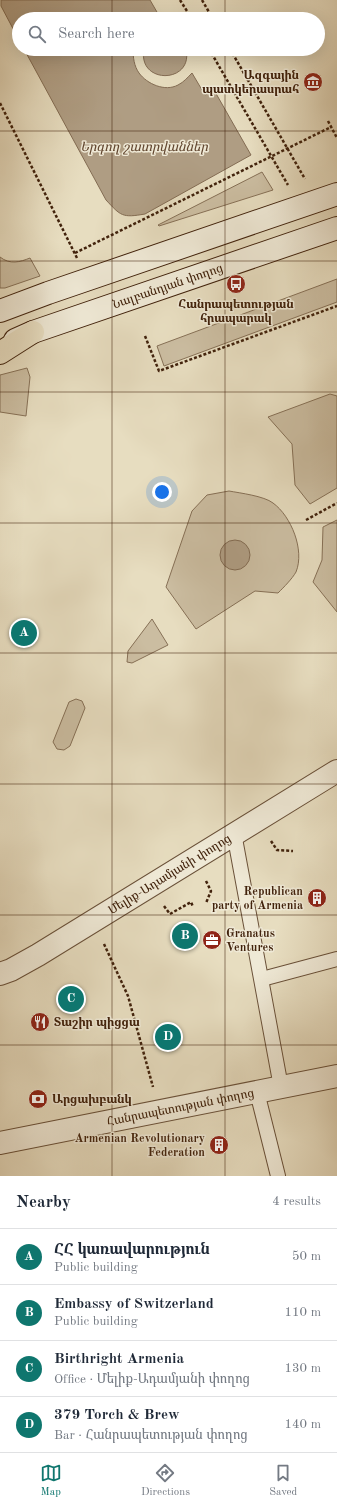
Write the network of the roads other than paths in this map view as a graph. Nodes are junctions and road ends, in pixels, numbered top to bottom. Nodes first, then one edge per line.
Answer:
1 (337, 194) edge
2 (337, 228) edge
3 (0, 311) edge
4 (33, 332) junction
5 (0, 347) edge
6 (0, 353) edge
7 (337, 771) edge
8 (234, 833) junction
9 (337, 959) edge
10 (0, 974) edge
11 (262, 979) junction
12 (337, 1076) edge
13 (281, 1087) junction
14 (257, 1092) junction
15 (0, 1143) edge
16 (278, 1176) edge

1 - 3 street
2 - 4 street, Նալբանդյան փողոց
4 - 5 street, Նալբանդյան փողոց
4 - 6 main road
7 - 8 street, Մելիք-Ադամյանի փողոց
8 - 10 street, Մելիք-Ադամյանի փողոց
8 - 11 lane
9 - 11 lane
11 - 13 lane
12 - 13 street, Հանրապետության փողոց
13 - 14 street, Հանրապետության փողոց
14 - 15 street, Հանրապետության փողոց
14 - 16 lane

